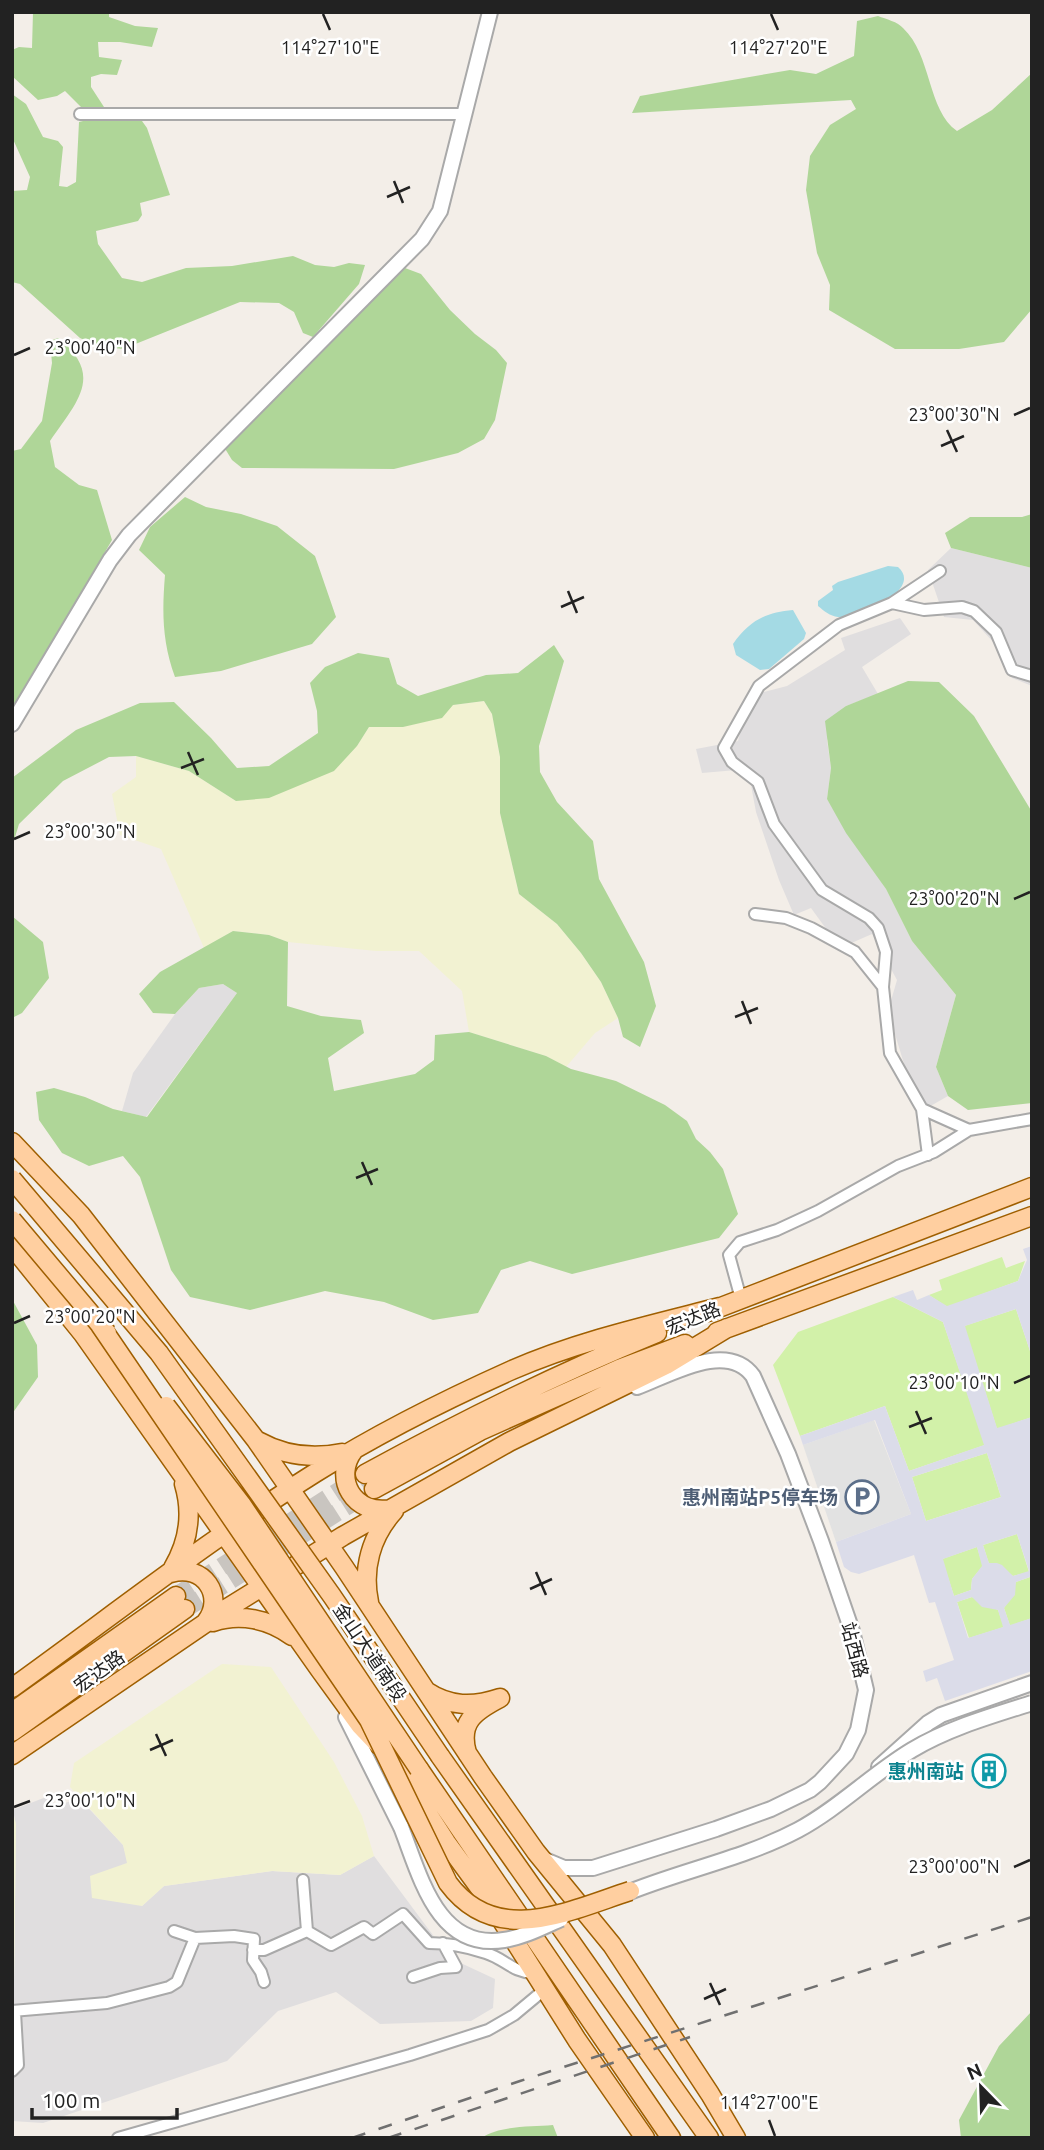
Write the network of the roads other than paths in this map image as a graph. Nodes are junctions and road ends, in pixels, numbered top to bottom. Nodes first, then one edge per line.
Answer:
1 (490, 12) edge
2 (80, 114) dead end
3 (465, 114) junction
4 (940, 571) dead end
5 (892, 603) junction
6 (1032, 676) edge
7 (12, 724) edge
8 (755, 914) dead end
9 (883, 987) junction
10 (922, 1109) junction
11 (1032, 1119) edge
12 (969, 1130) junction
13 (12, 1142) edge
14 (928, 1155) junction
15 (12, 1179) edge
16 (1032, 1187) edge
17 (1032, 1216) edge
18 (12, 1220) edge
19 (12, 1246) edge
20 (741, 1300) junction
21 (720, 1307) junction
22 (100, 1325) junction
23 (727, 1328) junction
24 (605, 1395) junction
25 (256, 1440) junction
26 (360, 1447) junction
27 (175, 1465) junction
28 (291, 1489) junction
29 (399, 1505) junction
30 (225, 1535) junction
31 (328, 1546) junction
32 (168, 1575) junction
33 (261, 1587) junction
34 (371, 1609) junction
35 (201, 1626) junction
36 (302, 1644) junction
37 (320, 1670) junction
38 (1032, 1683) edge
39 (12, 1688) edge
40 (425, 1691) junction
41 (1032, 1703) edge
42 (12, 1712) edge
43 (12, 1732) edge
44 (12, 1755) edge
45 (468, 1756) junction
46 (861, 1785) junction
47 (536, 1852) junction
48 (303, 1881) dead end
49 (630, 1892) junction
50 (174, 1931) dead end
51 (307, 1931) junction
52 (195, 1938) junction
53 (443, 1943) junction
54 (253, 1950) junction
55 (533, 1973) junction
56 (413, 1977) dead end
57 (264, 1982) dead end
58 (544, 1990) junction
59 (13, 2011) edge
60 (12, 2071) edge
61 (118, 2138) edge
62 (645, 2138) edge
63 (671, 2138) edge
64 (709, 2138) edge
65 (736, 2138) edge

1 - 3 street
2 - 3 street
3 - 7 street
4 - 5 street
5 - 6 street
5 - 9 street
8 - 9 street
9 - 10 street
10 - 12 street
10 - 14 street
11 - 12 street
12 - 14 street
13 - 25 main road
14 - 20 street
15 - 64 main road, 金山大道南段, bridge
16 - 20 main road, 宏达路
17 - 23 main road, 宏达路
18 - 22 main road, 金山大道南段, bridge
19 - 27 main road
20 - 21 main road, 宏达路
21 - 23 main road, 宏达路
21 - 26 main road
22 - 49 main road, bridge
22 - 63 main road, 金山大道南段, bridge
23 - 24 main road
24 - 29 main road
24 - 47 street, 站西路
25 - 26 main road
25 - 28 main road
26 - 28 main road
26 - 29 main road
27 - 30 main road
27 - 32 main road
28 - 30 main road
28 - 31 main road
29 - 31 main road
29 - 34 main road
30 - 32 main road
30 - 33 main road
31 - 33 main road
31 - 34 main road
32 - 35 main road
32 - 39 main road
33 - 35 main road
33 - 36 main road
34 - 40 main road
35 - 36 main road
35 - 44 main road
36 - 37 main road
37 - 49 street, bridge
37 - 55 main road
38 - 46 street, bridge
40 - 45 main road
40 - 45 main road
41 - 46 street, bridge
42 - 43 main road, 宏达路
45 - 47 main road
46 - 49 street, bridge
47 - 65 main road
48 - 51 street
50 - 52 street
51 - 53 street
51 - 54 street
52 - 54 street
52 - 59 street
53 - 55 street
53 - 56 street
54 - 57 street
55 - 58 main road
58 - 61 street
58 - 62 main road
59 - 60 street

